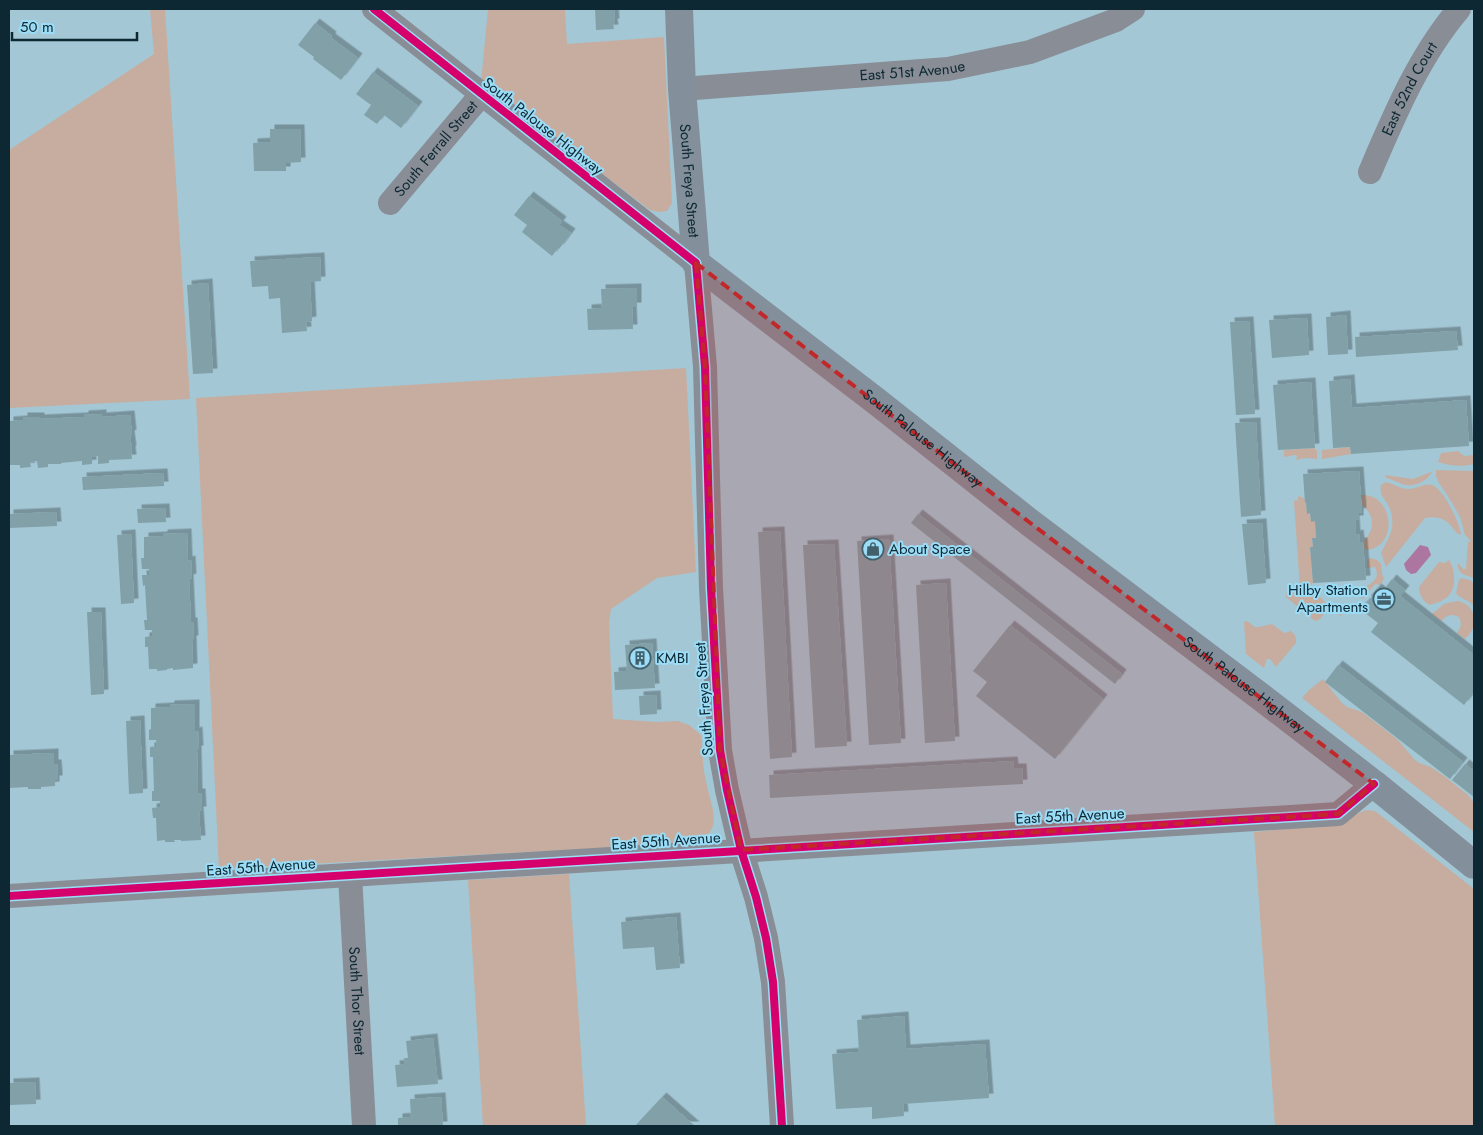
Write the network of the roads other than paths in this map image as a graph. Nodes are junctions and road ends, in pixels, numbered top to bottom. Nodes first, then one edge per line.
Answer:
1 (374, 9) edge
2 (679, 9) edge
3 (1133, 9) edge
4 (1459, 9) edge
5 (682, 89) junction
6 (482, 95) junction
7 (1370, 172) dead end
8 (390, 203) dead end
9 (696, 263) junction
10 (1374, 784) junction
11 (741, 850) junction
12 (1474, 865) edge
13 (350, 875) junction
14 (9, 896) edge
15 (364, 1126) edge
16 (782, 1126) edge

1 - 6 street, South Palouse Highway
2 - 5 main road, South Freya Street
3 - 5 street, East 51st Avenue
4 - 7 street, East 52nd Court
5 - 9 main road, South Freya Street
6 - 8 street, South Ferrall Street
6 - 9 street, South Palouse Highway
9 - 10 main road, South Palouse Highway
9 - 11 street, South Freya Street
10 - 11 street, East 55th Avenue
10 - 12 main road, South Palouse Highway
11 - 13 street, East 55th Avenue
11 - 16 street, South Freya Street
13 - 14 street, East 55th Avenue
13 - 15 street, South Thor Street

